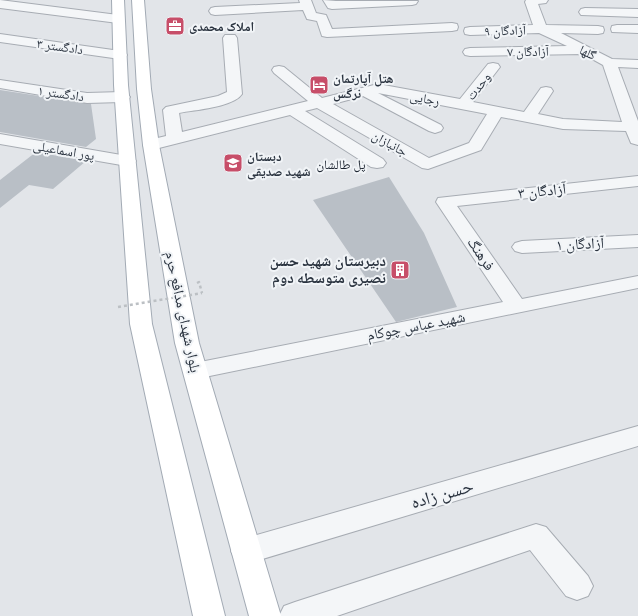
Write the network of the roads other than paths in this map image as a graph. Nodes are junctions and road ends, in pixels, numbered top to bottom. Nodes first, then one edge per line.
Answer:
1 (138, 0) edge
2 (329, 0) edge
3 (412, 1) dead end
4 (534, 1) edge
5 (306, 3) edge
6 (0, 4) edge
7 (22, 6) junction
8 (118, 10) edge
9 (215, 11) dead end
10 (585, 12) dead end
11 (638, 13) edge
12 (6, 16) dead end
13 (452, 27) dead end
14 (541, 29) junction
15 (617, 29) dead end
16 (638, 29) edge
17 (598, 30) dead end
18 (470, 31) dead end
19 (0, 38) edge
20 (230, 38) dead end
21 (586, 50) junction
22 (470, 52) dead end
23 (120, 55) junction
24 (609, 63) junction
25 (638, 64) edge
26 (493, 67) dead end
27 (279, 70) dead end
28 (143, 76) junction
29 (0, 84) edge
30 (121, 87) junction
31 (365, 91) junction
32 (546, 91) dead end
33 (620, 94) junction
34 (638, 94) edge
35 (318, 102) junction
36 (463, 105) junction
37 (291, 109) junction
38 (496, 111) junction
39 (528, 118) junction
40 (435, 128) dead end
41 (636, 132) edge
42 (174, 138) junction
43 (0, 139) edge
44 (151, 145) junction
45 (127, 161) junction
46 (377, 163) dead end
47 (638, 180) edge
48 (445, 202) joint
49 (638, 241) edge
50 (522, 247) dead end
51 (638, 282) edge
52 (516, 306) junction
53 (195, 371) junction
54 (638, 436) edge
55 (246, 551) junction
56 (577, 586) dead end
57 (209, 616) edge
58 (265, 616) edge
59 (295, 616) edge

1 - 28 main road, بلوار شهدای مدافع حرم
2 - 3 street
4 - 14 street
5 - 9 street
5 - 13 street
6 - 7 street
7 - 8 street
7 - 12 street
8 - 23 main road
10 - 11 street
14 - 17 street, آزادگان ۹
14 - 18 street, آزادگان ۹
14 - 21 street, گلها
15 - 16 street
19 - 23 street, دادگستر ۳
20 - 42 street
21 - 22 street, آزادگان ۷
21 - 24 street, گلها
23 - 30 main road
24 - 25 street
24 - 33 street, گلها
26 - 36 street, وحدت
27 - 35 street, جانبازان
28 - 30 main road
28 - 44 main road, بلوار شهدای مدافع حرم
29 - 30 street, دادگستر ۱
30 - 45 main road
31 - 35 street, رجایی
31 - 36 street, رجایی
31 - 40 street
32 - 39 street
33 - 34 street
33 - 41 street, گلها
35 - 37 street, رجایی
35 - 38 street, جانبازان
36 - 38 street, رجایی
37 - 42 street, رجایی
37 - 46 street
38 - 39 street, رجایی
39 - 41 street, رجایی
42 - 44 street, رجایی
43 - 45 street, پور اسماعیلی
44 - 53 main road, بلوار شهدای مدافع حرم
45 - 57 main road
47 - 48 street, آزادگان ۳
48 - 52 street, فرهنگ
49 - 50 street, آزادگان ۱
51 - 52 street, شهید عباس چوکام
52 - 53 street, شهید عباس چوکام
53 - 55 main road, بلوار شهدای مدافع حرم
54 - 55 street, حسن زاده
55 - 58 main road, بلوار شهدای مدافع حرم
56 - 59 street

